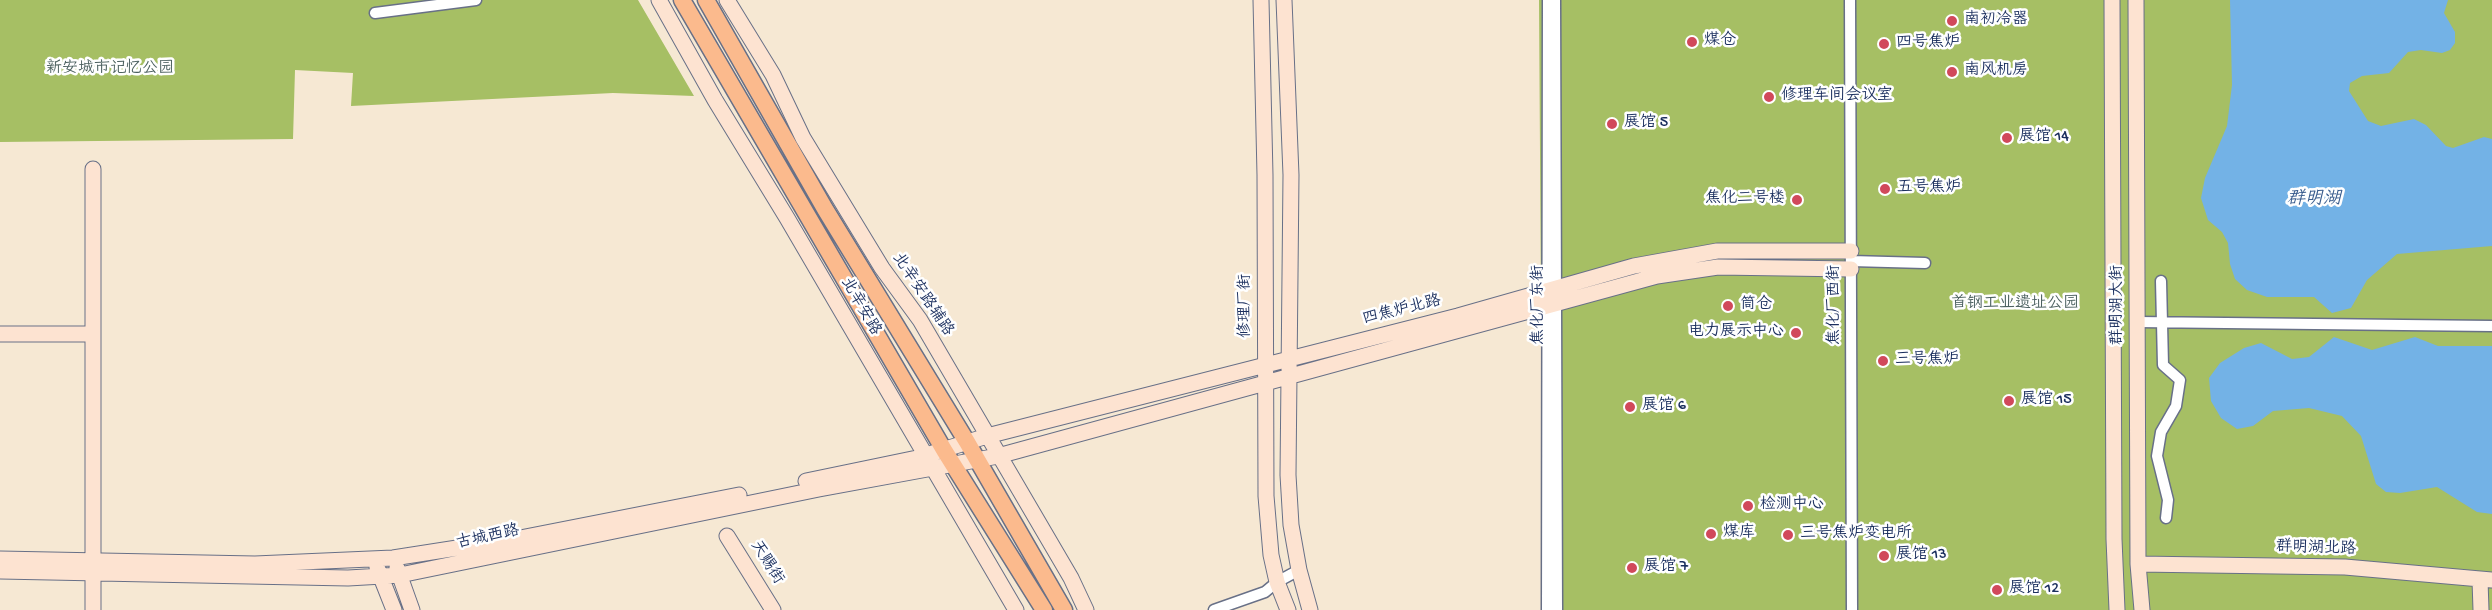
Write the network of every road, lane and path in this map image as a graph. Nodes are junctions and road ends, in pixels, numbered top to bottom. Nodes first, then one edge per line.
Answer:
1 (476, 0) edge
2 (659, 0) edge
3 (682, 0) edge
4 (706, 0) edge
5 (727, 0) edge
6 (1261, 0) edge
7 (1284, 0) edge
8 (1548, 0) edge
9 (1555, 0) edge
10 (1850, 0) edge
11 (2112, 0) edge
12 (2136, 0) edge
13 (375, 13) dead end
14 (803, 138) junction
15 (93, 169) dead end
16 (825, 209) junction
17 (803, 211) junction
18 (787, 218) junction
19 (831, 256) junction
20 (1851, 260) junction
21 (1925, 263) dead end
22 (2161, 280) dead end
23 (1550, 289) junction
24 (1550, 305) junction
25 (842, 312) junction
26 (2137, 322) junction
27 (2162, 322) junction
28 (2492, 326) edge
29 (0, 334) edge
30 (92, 334) junction
31 (1289, 359) junction
32 (1265, 365) junction
33 (1289, 377) junction
34 (1265, 384) junction
35 (987, 436) junction
36 (967, 442) junction
37 (944, 450) junction
38 (998, 456) junction
39 (977, 460) junction
40 (930, 461) junction
41 (954, 464) junction
42 (2166, 518) dead end
43 (727, 536) dead end
44 (393, 558) junction
45 (374, 559) junction
46 (0, 560) edge
47 (2138, 564) junction
48 (93, 567) junction
49 (1299, 570) junction
50 (0, 571) edge
51 (400, 575) junction
52 (381, 576) junction
53 (2486, 580) edge
54 (1277, 582) junction
55 (93, 610) edge
56 (394, 610) edge
57 (412, 610) edge
58 (774, 610) edge
59 (1016, 610) edge
60 (1044, 610) edge
61 (1064, 610) edge
62 (1086, 610) edge
63 (1214, 610) edge
64 (1288, 610) edge
65 (1310, 610) edge
66 (1547, 610) edge
67 (1557, 610) edge
68 (1852, 610) edge
69 (2116, 610) edge
70 (2142, 610) edge
71 (2481, 610) edge

1 - 13 street
2 - 18 main road
3 - 17 main road, 北辛安路
4 - 16 main road, 北辛安路
5 - 14 main road, 北辛安路辅路
6 - 32 main road, 修理厂街
7 - 31 main road
8 - 23 street, 焦化厂东街
9 - 23 street, 焦化厂东街
10 - 20 street, 焦化厂西街
11 - 69 main road, 群明湖大街
12 - 26 main road, 群明湖大街
14 - 16 main road
14 - 35 main road, 北辛安路辅路
15 - 30 main road
16 - 36 main road, 北辛安路
17 - 18 main road
17 - 19 main road, 北辛安路
18 - 25 main road
19 - 25 main road
19 - 37 main road, 北辛安路
20 - 21 street
20 - 23 main road, 四焦炉北路
20 - 24 main road, 四焦炉北路
20 - 68 street, 焦化厂西街
22 - 27 street
23 - 24 street, 焦化厂东街
23 - 31 main road, 四焦炉北路
24 - 33 main road, 四焦炉北路
24 - 66 street, 焦化厂东街
24 - 67 street, 焦化厂东街
25 - 40 main road
26 - 27 street
26 - 47 main road, 群明湖大街
27 - 28 street
27 - 42 street
29 - 30 main road
30 - 48 main road
31 - 32 main road, 四焦炉北路
31 - 33 main road
32 - 34 main road, 修理厂街
32 - 35 main road, 四焦炉北路
33 - 34 main road, 四焦炉北路
33 - 49 main road
34 - 38 main road, 四焦炉北路
34 - 54 main road, 修理厂街
35 - 36 main road, 四焦炉北路
35 - 38 main road, 北辛安路辅路
36 - 37 main road, 古城西路
36 - 39 main road, 北辛安路
37 - 40 main road, 古城西路
37 - 41 main road, 北辛安路
38 - 39 main road, 四焦炉北路
38 - 62 main road, 北辛安路辅路
39 - 41 main road, 古城西路
39 - 61 main road, 北辛安路
40 - 41 main road, 古城西路
40 - 44 main road, 古城西路
40 - 51 main road, 古城西路
40 - 59 main road
41 - 60 main road, 北辛安路
43 - 58 main road, 天赐街
44 - 45 main road, 古城西路
44 - 51 main road
45 - 48 main road, 古城西路
45 - 52 main road
46 - 48 main road, 古城西路
47 - 53 main road, 群明湖北路
47 - 70 main road, 群明湖大街
48 - 50 main road, 古城西路
48 - 52 main road, 古城西路
48 - 55 main road
49 - 54 street
49 - 65 main road
51 - 52 main road, 古城西路
51 - 57 main road
52 - 56 main road
53 - 71 main road
54 - 63 street
54 - 64 main road, 修理厂街

